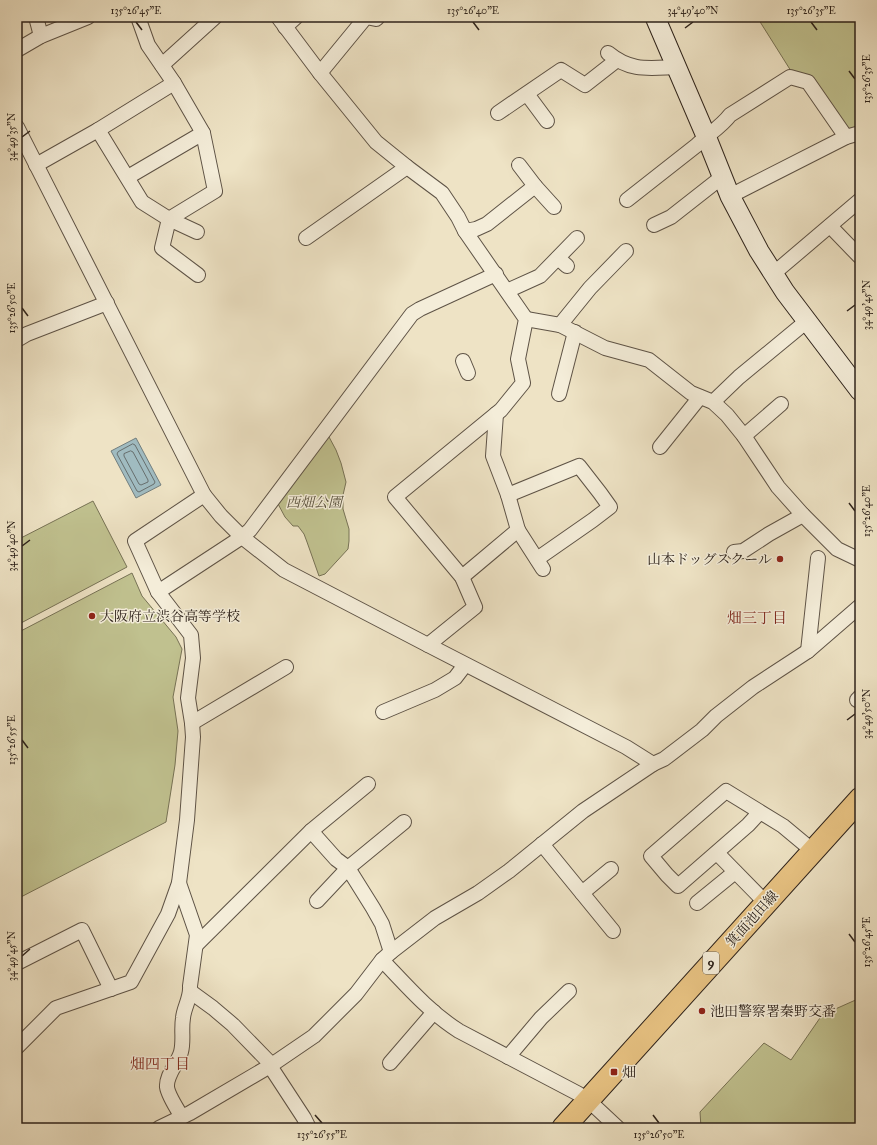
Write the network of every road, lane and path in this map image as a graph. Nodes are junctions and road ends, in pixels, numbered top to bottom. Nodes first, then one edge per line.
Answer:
1 (36, 17) edge
2 (88, 17) edge
3 (138, 17) edge
4 (215, 17) edge
5 (296, 17) edge
6 (378, 17) edge
7 (655, 17) edge
8 (281, 22) edge
9 (41, 36) junction
10 (17, 50) edge
11 (162, 65) junction
12 (676, 67) junction
13 (320, 72) junction
14 (174, 83) junction
15 (527, 94) junction
16 (498, 113) dead end
17 (547, 121) dead end
18 (17, 127) edge
19 (98, 130) junction
20 (203, 133) junction
21 (860, 133) edge
22 (706, 136) junction
23 (846, 137) junction
24 (36, 165) junction
25 (519, 165) dead end
26 (407, 167) junction
27 (128, 177) junction
28 (722, 177) junction
29 (535, 186) junction
30 (730, 196) junction
31 (627, 200) dead end
32 (860, 200) edge
33 (554, 207) dead end
34 (169, 219) junction
35 (654, 225) dead end
36 (830, 226) junction
37 (465, 231) junction
38 (197, 232) dead end
39 (306, 238) dead end
40 (577, 238) dead end
41 (626, 251) dead end
42 (860, 257) edge
43 (496, 274) junction
44 (773, 274) junction
45 (198, 275) dead end
46 (507, 291) junction
47 (107, 303) junction
48 (526, 319) junction
49 (807, 321) junction
50 (560, 325) junction
51 (575, 332) junction
52 (17, 340) edge
53 (860, 392) edge
54 (559, 394) dead end
55 (700, 397) junction
56 (713, 402) junction
57 (780, 404) dead end
58 (496, 414) junction
59 (744, 436) junction
60 (660, 447) dead end
61 (204, 495) junction
62 (508, 495) junction
63 (803, 515) junction
64 (518, 530) junction
65 (242, 537) junction
66 (734, 552) dead end
67 (818, 558) dead end
68 (860, 560) edge
69 (462, 577) junction
70 (158, 592) junction
71 (860, 606) edge
72 (428, 645) junction
73 (808, 651) junction
74 (465, 665) junction
75 (286, 667) dead end
76 (383, 712) dead end
77 (192, 723) junction
78 (653, 764) junction
79 (368, 784) dead end
80 (860, 799) edge
81 (760, 812) junction
82 (404, 822) dead end
83 (311, 830) junction
84 (542, 844) junction
85 (813, 851) junction
86 (717, 853) junction
87 (348, 868) junction
88 (610, 869) dead end
89 (735, 872) junction
90 (179, 883) junction
91 (582, 893) junction
92 (317, 901) dead end
93 (697, 902) dead end
94 (766, 903) junction
95 (613, 931) dead end
96 (197, 944) junction
97 (387, 956) junction
98 (17, 963) edge
99 (111, 989) junction
100 (569, 991) dead end
101 (191, 992) junction
102 (434, 1012) junction
103 (17, 1048) edge
104 (508, 1057) junction
105 (390, 1063) dead end
106 (270, 1066) junction
107 (588, 1100) junction
108 (182, 1117) junction
109 (159, 1128) edge
110 (309, 1128) edge
111 (564, 1128) edge
112 (618, 1128) edge

1 - 9 street
2 - 9 street
3 - 11 street
4 - 11 street
5 - 8 street
6 - 13 street
7 - 12 street
8 - 13 street
9 - 10 street
11 - 14 street
12 - 15 street
12 - 22 street
13 - 26 street
14 - 19 street
14 - 20 street
15 - 16 street
15 - 17 street
18 - 24 street
19 - 24 street
19 - 27 street
20 - 27 street
20 - 34 street
21 - 23 street
22 - 23 street
22 - 28 street
22 - 31 street
23 - 30 street
24 - 47 street
25 - 29 street
26 - 37 street
26 - 39 street
27 - 34 street
28 - 30 street
28 - 35 street
29 - 33 street
29 - 37 street
30 - 44 street
32 - 36 street
34 - 38 street
34 - 45 street
36 - 42 street
36 - 44 street
37 - 43 street
40 - 46 street
41 - 50 street
43 - 46 street
43 - 65 street
44 - 49 street
46 - 48 street
47 - 52 street
47 - 61 street
48 - 50 street
48 - 58 street
49 - 53 street
49 - 56 street
50 - 51 street
51 - 54 street
51 - 55 street
55 - 56 street
55 - 60 street
56 - 59 street
57 - 59 street
58 - 62 street
58 - 69 street
59 - 63 street
61 - 65 street
61 - 70 street
62 - 64 street
62 - 64 street
63 - 66 street
63 - 68 street
64 - 69 street
65 - 70 street
65 - 72 street
67 - 73 street
69 - 72 street
70 - 77 street
71 - 73 street
72 - 74 street
73 - 78 street
74 - 76 street
74 - 78 street
75 - 77 street
77 - 90 street
78 - 84 street
79 - 83 street
80 - 85 main road, 箕面池田線 / 9
81 - 85 street
81 - 86 street
81 - 86 street
82 - 87 street
83 - 87 street
83 - 96 street
84 - 91 street
84 - 97 street
85 - 94 main road, 箕面池田線 / 9
86 - 89 street
87 - 92 street
87 - 97 street
88 - 91 street
89 - 93 street
89 - 94 street
90 - 96 street
90 - 99 street
91 - 95 street
94 - 107 main road, 箕面池田線 / 9
96 - 101 street
97 - 102 street
97 - 106 street
98 - 99 street
99 - 103 street
100 - 104 street
101 - 106 street
101 - 108 street
102 - 104 street
102 - 105 street
104 - 107 street
106 - 108 street
106 - 110 street
107 - 111 main road, 箕面池田線 / 9
107 - 112 street
108 - 109 street

